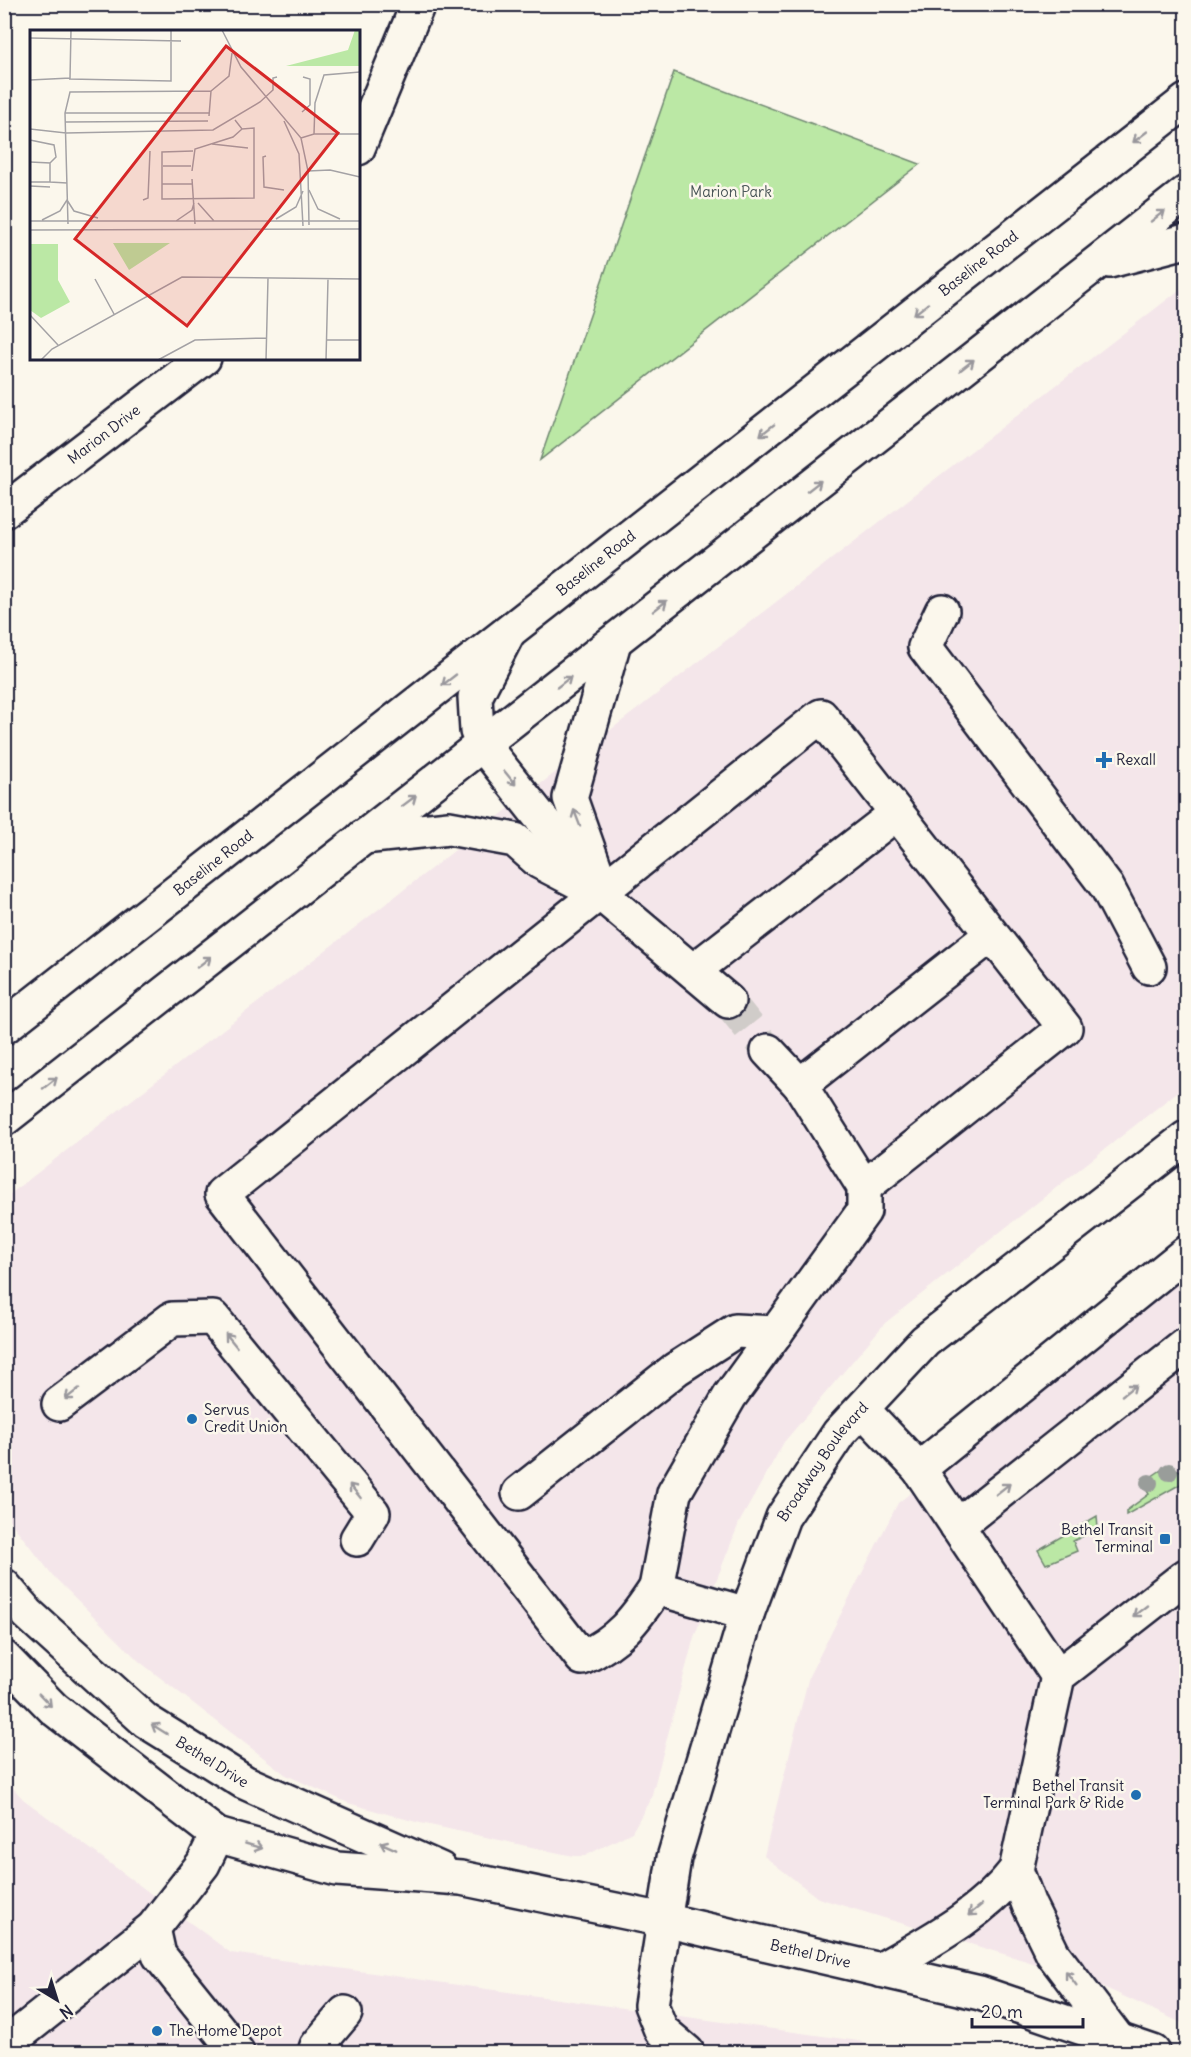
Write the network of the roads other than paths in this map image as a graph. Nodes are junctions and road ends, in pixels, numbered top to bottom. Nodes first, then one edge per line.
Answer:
1 (418, 4) edge
2 (1186, 101) edge
3 (360, 143) edge
4 (1186, 193) edge
5 (1186, 242) edge
6 (1096, 265) junction
7 (201, 360) edge
8 (4, 511) edge
9 (942, 611) dead end
10 (508, 633) junction
11 (614, 642) junction
12 (483, 745) junction
13 (897, 813) junction
14 (363, 837) junction
15 (602, 894) junction
16 (991, 935) junction
17 (1149, 967) dead end
18 (693, 971) junction
19 (728, 1001) tunnel mouth
20 (4, 1027) edge
21 (768, 1051) tunnel mouth
22 (800, 1085) junction
23 (4, 1119) edge
24 (1186, 1138) edge
25 (864, 1187) junction
26 (1186, 1253) edge
27 (777, 1333) junction
28 (1186, 1345) edge
29 (59, 1404) dead end
30 (862, 1409) junction
31 (919, 1469) junction
32 (519, 1492) dead end
33 (957, 1526) junction
34 (357, 1539) dead end
35 (1186, 1576) edge
36 (4, 1586) edge
37 (656, 1588) junction
38 (747, 1614) junction
39 (4, 1658) edge
40 (1058, 1676) junction
41 (217, 1835) junction
42 (1016, 1870) junction
43 (461, 1878) junction
44 (664, 1920) junction
45 (153, 1928) junction
46 (880, 1970) junction
47 (345, 2013) dead end
48 (1119, 2041) junction
49 (4, 2046) edge
50 (237, 2052) edge
51 (315, 2052) edge
52 (687, 2052) edge
53 (1153, 2052) edge

1 - 3 street
2 -> 10 street, Baseline Road
6 -> 4 street
5 - 6 street
11 -> 6 street
7 - 8 street, Marion Drive
9 - 17 street
10 - 12 street
10 -> 20 street, Baseline Road
12 -> 11 street
15 -> 11 street
14 -> 12 street
12 -> 15 street
13 - 15 street
13 - 16 street
13 - 18 street
14 - 15 street
23 -> 14 street
15 - 18 street
15 - 37 street
16 - 22 street
16 - 25 street
18 - 19 street
21 - 22 street
22 - 25 street
24 - 30 street, Broadway Boulevard
25 - 27 street
26 - 31 street
27 - 32 street
27 - 37 street
33 -> 28 street
34 -> 29 street
30 - 31 street
30 - 38 street, Broadway Boulevard
31 - 33 street
33 - 40 street
35 -> 40 street
43 -> 36 street, Bethel Drive
37 - 38 street
38 - 44 street, Broadway Boulevard
39 -> 41 street, Bethel Drive
40 - 42 street
41 -> 43 street, Bethel Drive
41 - 45 street
42 -> 46 street
48 -> 42 street
43 - 44 street, Bethel Drive
44 - 46 street, Bethel Drive
44 - 52 street, Broadway Boulevard
45 - 49 street
45 - 50 street
46 - 48 street, Bethel Drive
47 - 51 street
48 - 53 street, Bethel Drive

